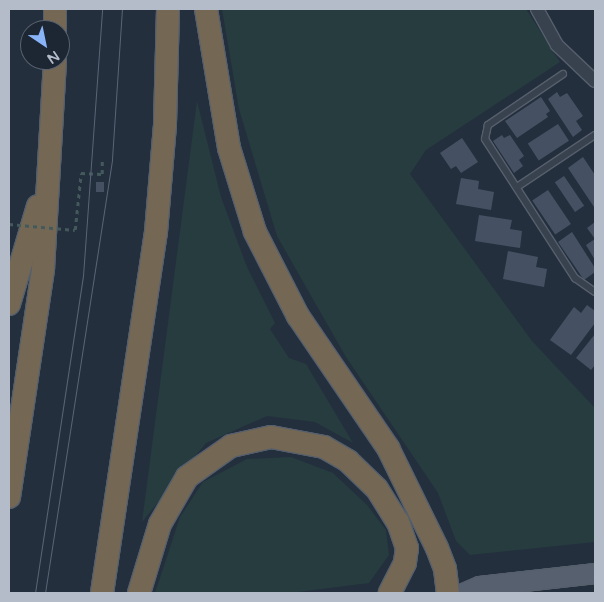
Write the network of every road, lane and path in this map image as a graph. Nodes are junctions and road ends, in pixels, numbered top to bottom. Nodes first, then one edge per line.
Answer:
1 (168, 9) edge
2 (206, 9) edge
3 (537, 9) edge
4 (54, 70) edge
5 (563, 74) dead end
6 (595, 81) edge
7 (595, 135) edge
8 (102, 158) dead end
9 (49, 169) junction
10 (517, 187) junction
11 (9, 224) edge
12 (595, 291) edge
13 (9, 304) edge
14 (9, 497) edge
15 (595, 573) edge
16 (102, 593) edge
17 (140, 593) edge
18 (390, 593) edge
19 (448, 593) edge
20 (463, 593) edge

1 - 16 highway
2 - 19 highway
3 - 6 street
4 - 9 highway
5 - 10 lane
7 - 10 lane
8 - 11 path, bridge
9 - 13 highway
9 - 14 highway
10 - 12 lane
15 - 20 main road
17 - 18 highway

